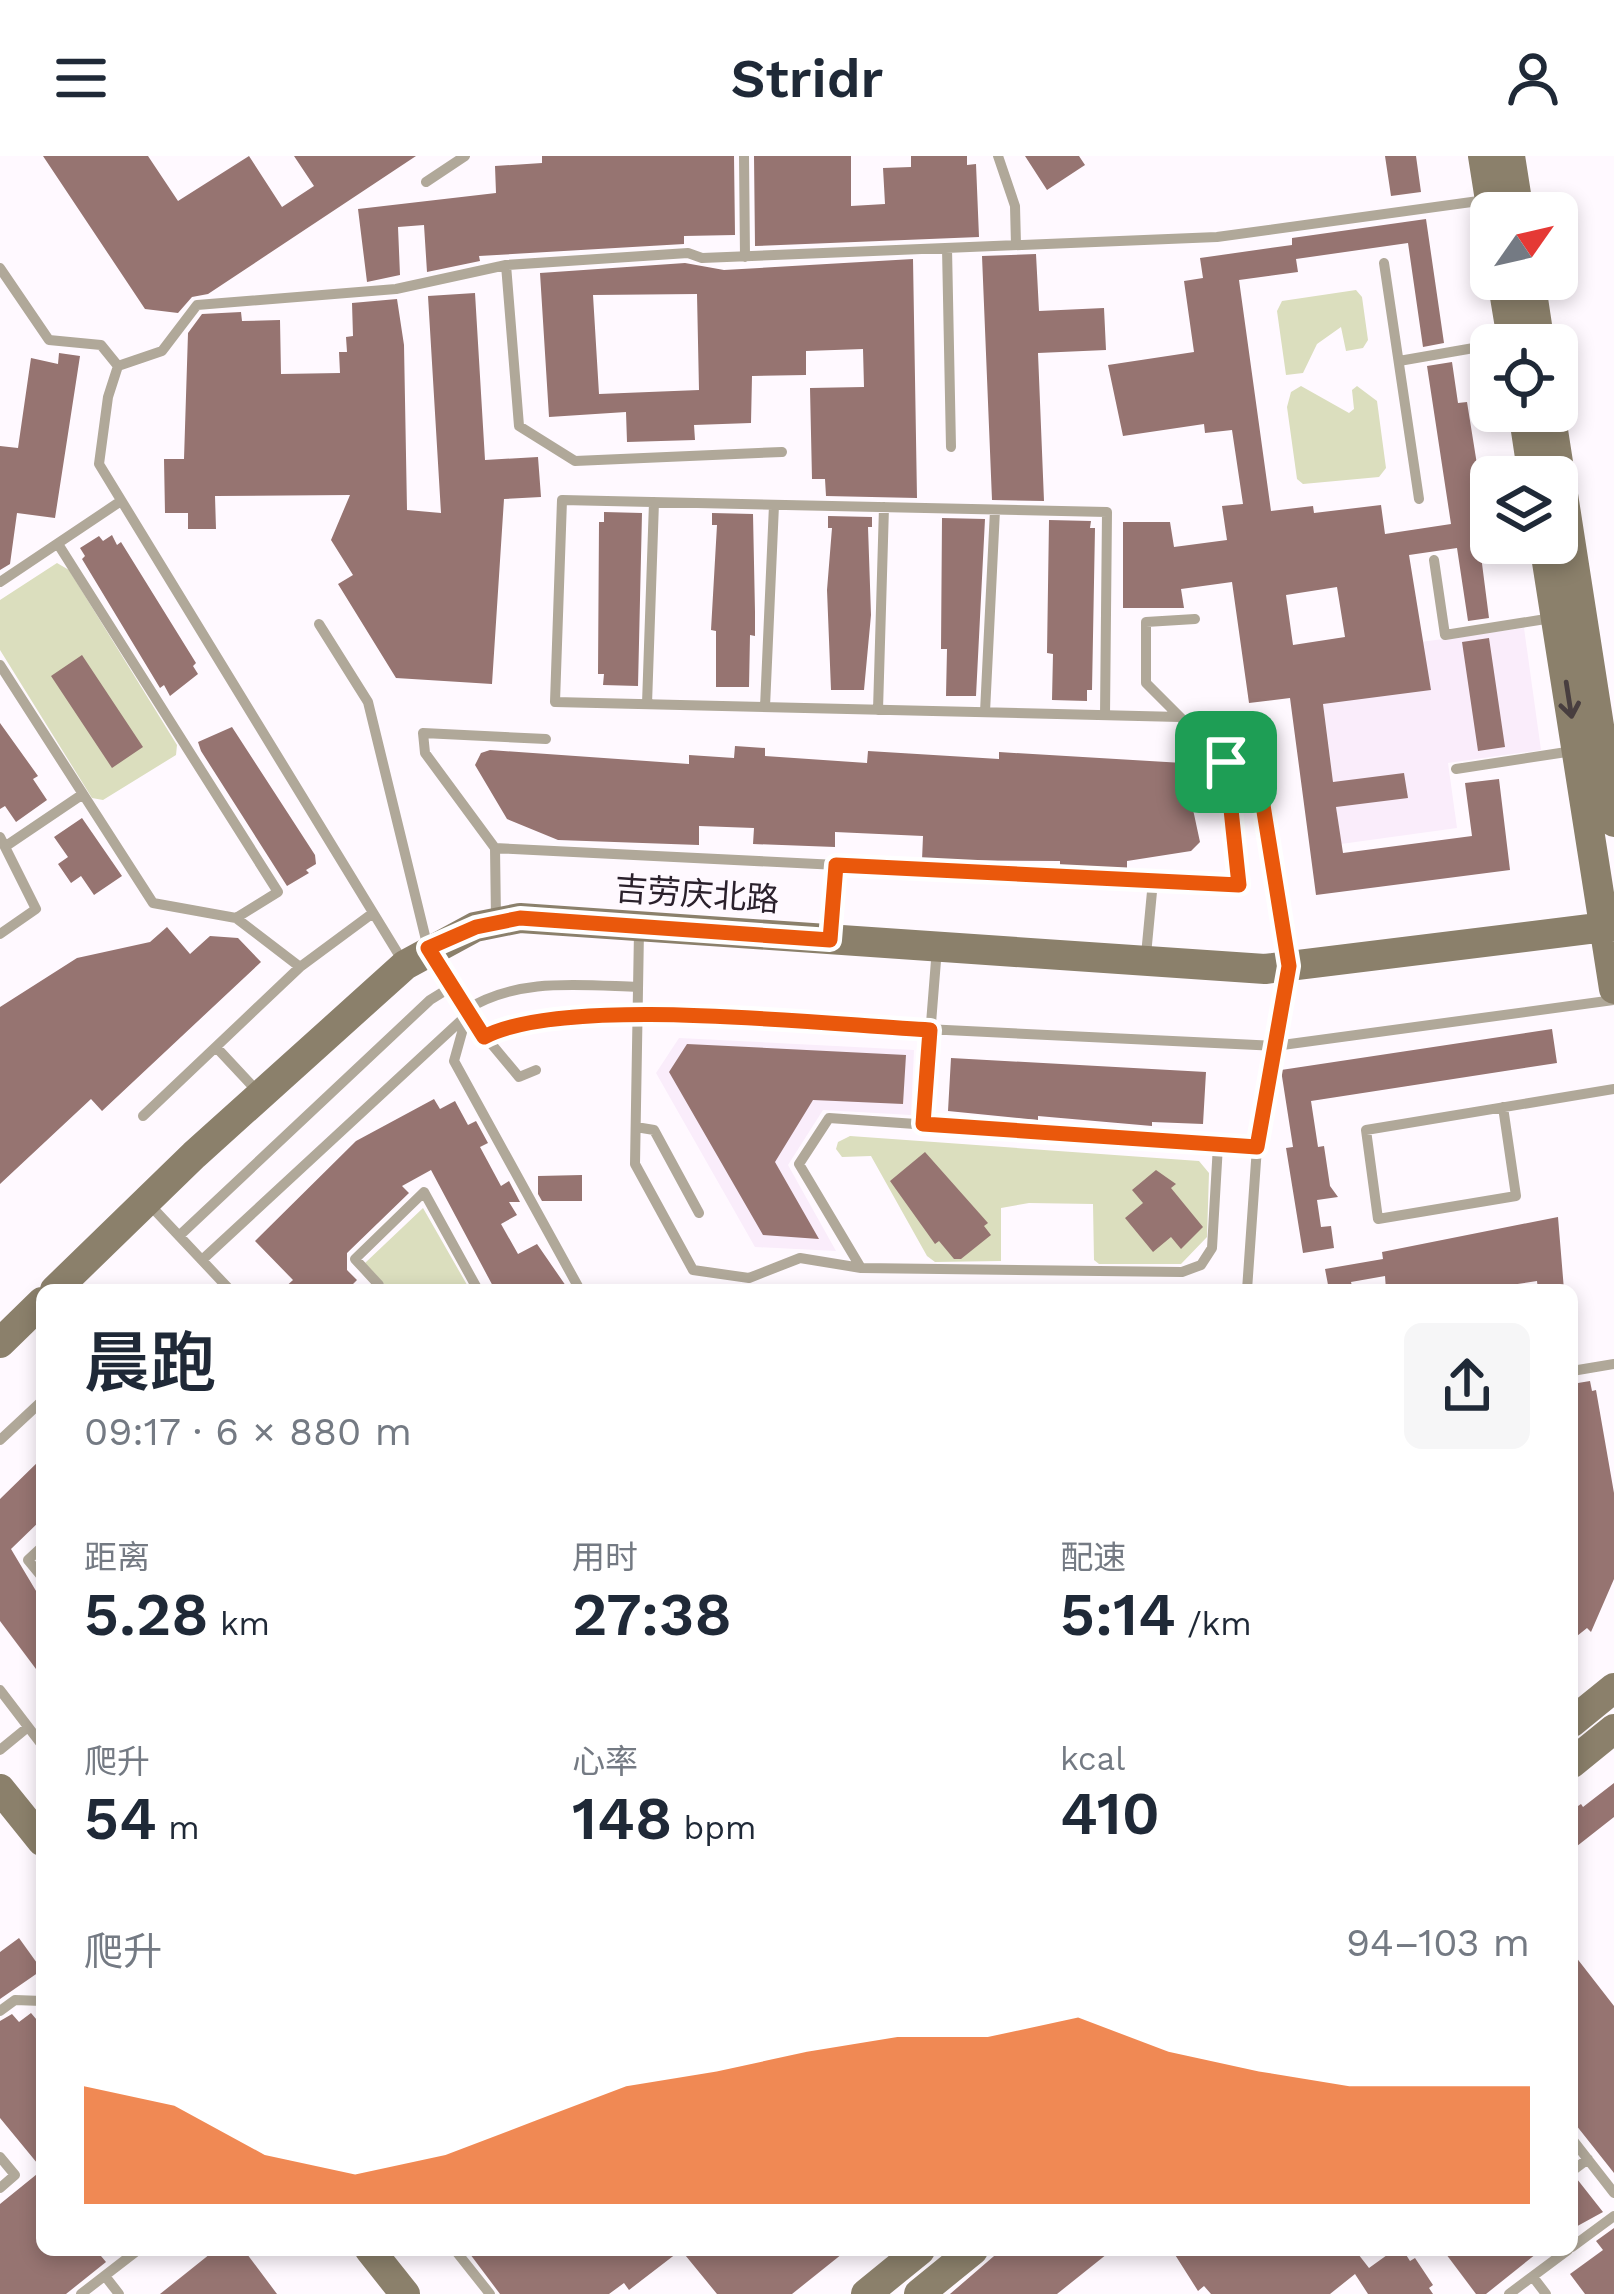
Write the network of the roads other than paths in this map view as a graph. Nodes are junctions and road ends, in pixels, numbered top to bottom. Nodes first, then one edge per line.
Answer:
1 (465, 156) edge
2 (744, 156) edge
3 (998, 156) edge
4 (1483, 156) edge
5 (1510, 156) edge
6 (426, 182) dead end
7 (1489, 192) edge
8 (1516, 192) edge
9 (1470, 208) edge
10 (1016, 245) junction
11 (947, 248) junction
12 (745, 256) junction
13 (1384, 262) dead end
14 (506, 265) junction
15 (0, 268) edge
16 (1470, 351) edge
17 (1400, 361) junction
18 (118, 366) junction
19 (1553, 432) edge
20 (950, 447) dead end
21 (782, 452) dead end
22 (1419, 500) dead end
23 (121, 501) junction
24 (654, 502) junction
25 (774, 505) junction
26 (884, 507) junction
27 (995, 509) junction
28 (58, 544) junction
29 (1433, 560) dead end
30 (1547, 564) edge
31 (0, 582) edge
32 (1556, 617) junction
33 (1195, 619) dead end
34 (319, 624) dead end
35 (0, 664) edge
36 (647, 704) junction
37 (765, 707) junction
38 (878, 710) junction
39 (986, 712) junction
40 (1105, 715) junction
41 (1180, 717) junction
42 (546, 739) dead end
43 (1577, 751) junction
44 (1226, 762) junction
45 (1456, 769) dead end
46 (83, 794) junction
47 (1614, 823) edge
48 (3, 842) edge
49 (495, 848) junction
50 (836, 865) junction
51 (1153, 881) junction
52 (373, 913) junction
53 (236, 918) junction
54 (496, 923) junction
55 (639, 926) junction
56 (1609, 928) edge
57 (0, 934) edge
58 (830, 940) junction
59 (937, 947) junction
60 (417, 956) junction
61 (1145, 961) junction
62 (1289, 966) junction
63 (299, 967) junction
64 (638, 986) junction
65 (451, 987) junction
66 (1614, 989) edge
67 (1614, 1000) edge
68 (465, 1012) junction
69 (638, 1015) junction
70 (930, 1030) junction
71 (484, 1037) junction
72 (1275, 1046) junction
73 (215, 1047) junction
74 (536, 1070) dead end
75 (1614, 1089) edge
76 (261, 1095) junction
77 (1502, 1107) junction
78 (143, 1115) dead end
79 (923, 1124) junction
80 (636, 1127) junction
81 (1218, 1144) junction
82 (1257, 1147) junction
83 (146, 1201) junction
84 (699, 1214) dead end
85 (179, 1236) junction
86 (202, 1260) junction
87 (862, 1268) junction
88 (63, 1284) edge
89 (224, 1284) edge
90 (378, 1284) edge
91 (475, 1284) edge
92 (577, 1284) edge
93 (752, 1284) edge
94 (1247, 1284) edge
95 (36, 1310) edge
96 (0, 1343) edge
97 (1614, 1364) edge
98 (1578, 1370) edge
99 (36, 1407) edge
100 (0, 1440) edge
101 (1614, 1688) edge
102 (0, 1690) edge
103 (1578, 1717) edge
104 (28, 1727) junction
105 (1614, 1729) edge
106 (36, 1737) edge
107 (0, 1750) edge
108 (1578, 1758) edge
109 (0, 1789) edge
110 (36, 1834) edge
111 (36, 2001) edge
112 (0, 2011) edge
113 (1578, 2146) edge
114 (0, 2157) edge
115 (1588, 2159) junction
116 (1578, 2166) edge
117 (0, 2188) edge
118 (1614, 2192) edge
119 (1614, 2216) edge
120 (1578, 2243) edge
121 (130, 2256) edge
122 (375, 2256) edge
123 (459, 2256) edge
124 (904, 2256) edge
125 (966, 2256) edge
126 (1560, 2256) edge
127 (105, 2276) junction
128 (1533, 2276) junction
129 (81, 2294) edge
130 (119, 2294) edge
131 (405, 2294) edge
132 (490, 2294) edge
133 (866, 2294) edge
134 (919, 2294) edge
135 (1509, 2294) edge
136 (1546, 2294) edge

1 - 6 lane
2 - 12 lane
3 - 10 lane
4 - 7 main road
5 - 8 main road
9 - 10 lane
10 - 11 lane
11 - 12 lane
11 - 20 lane
12 - 14 lane
13 - 17 lane
14 - 18 lane
14 - 21 lane
15 - 18 lane
16 - 17 lane
17 - 22 lane
18 - 23 lane
19 - 47 main road
23 - 28 lane
23 - 52 lane
24 - 25 lane
24 - 36 lane
24 - 36 lane
25 - 26 lane
25 - 37 lane
26 - 27 lane
26 - 38 lane
27 - 39 lane
27 - 40 lane
28 - 31 lane
28 - 53 lane
29 - 32 lane
30 - 32 main road
32 -> 43 main road
33 - 41 lane
34 - 60 lane
35 - 46 lane
36 - 37 lane
37 - 38 lane
38 - 39 lane
39 - 40 lane
40 - 41 lane
41 - 44 lane
42 - 49 lane
43 - 45 lane
43 - 56 main road
44 - 51 lane
44 - 62 lane
46 - 48 lane
46 - 53 lane
48 - 57 lane
49 - 50 lane
49 - 54 lane
50 - 51 lane
50 - 58 lane
51 - 61 lane
52 - 60 lane
52 - 63 lane
53 - 63 lane
54 - 55 main road, 吉劳庆北路
54 - 60 main road, 吉劳庆北路
55 - 58 main road, 吉劳庆北路
55 - 64 lane
56 - 62 main road, 吉劳庆北路
56 - 66 main road
58 - 59 main road, 吉劳庆北路
59 - 61 main road, 吉劳庆北路
59 - 70 lane
60 - 65 lane
60 - 76 main road, 吉劳庆北路
61 - 62 main road, 吉劳庆北路
62 - 72 lane
63 - 73 lane
64 - 68 lane
64 - 69 lane
65 - 68 lane
65 - 85 lane
67 - 72 lane
68 - 71 lane
68 - 86 lane
68 - 92 lane
69 - 70 lane
69 - 71 lane
69 - 80 lane
70 - 72 lane
70 - 79 lane
71 - 74 lane
72 - 82 lane
73 - 76 lane
73 - 78 lane
75 - 77 lane
76 - 83 main road, 吉劳庆北路
77 - 77 lane
79 - 81 lane
79 - 87 lane
80 - 84 lane
80 - 93 lane
81 - 82 lane
81 - 87 lane
82 - 94 lane
83 - 85 lane
83 - 88 main road, 吉劳庆北路
85 - 86 lane
86 - 89 lane
87 - 93 lane
90 - 91 lane
95 - 96 main road, 吉劳庆北路
97 - 98 lane
99 - 100 lane
101 - 103 main road
102 - 104 lane
104 - 106 lane
104 - 107 lane
105 - 108 main road
109 - 110 main road
111 - 112 lane
113 - 115 lane
114 - 117 lane
115 - 116 lane
115 - 118 lane
119 - 120 lane
121 - 127 lane
122 - 131 main road
123 - 132 lane
124 - 133 main road
125 - 134 main road
126 - 128 lane
127 - 129 lane
127 - 130 lane
128 - 135 lane
128 - 136 lane

